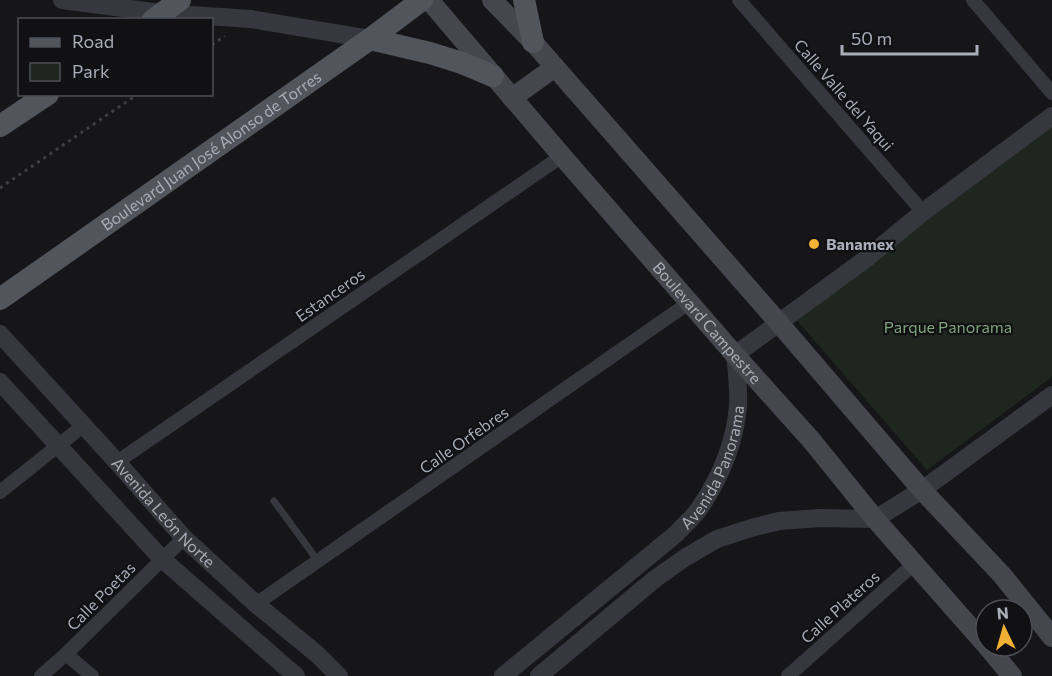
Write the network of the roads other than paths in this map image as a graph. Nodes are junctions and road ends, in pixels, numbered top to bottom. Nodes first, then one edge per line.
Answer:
1 (62, 0) edge
2 (180, 0) edge
3 (422, 0) edge
4 (429, 0) edge
5 (492, 0) edge
6 (524, 0) edge
7 (739, 0) edge
8 (973, 0) edge
9 (157, 16) edge
10 (370, 39) junction
11 (534, 42) junction
12 (555, 67) junction
13 (493, 76) junction
14 (1052, 93) edge
15 (45, 96) edge
16 (512, 99) junction
17 (1052, 116) edge
18 (0, 126) edge
19 (561, 156) junction
20 (923, 212) junction
21 (0, 299) edge
22 (690, 302) junction
23 (779, 323) junction
24 (0, 334) edge
25 (735, 355) junction
26 (0, 382) edge
27 (1052, 395) edge
28 (84, 425) junction
29 (57, 446) junction
30 (117, 462) junction
31 (922, 490) junction
32 (0, 492) edge
33 (274, 501) dead end
34 (875, 519) junction
35 (184, 538) junction
36 (162, 559) junction
37 (318, 561) junction
38 (915, 563) junction
39 (256, 604) junction
40 (974, 632) edge
41 (1052, 637) edge
42 (66, 654) junction
43 (996, 658) edge
44 (41, 676) edge
45 (92, 676) edge
46 (296, 676) edge
47 (339, 676) edge
48 (503, 676) edge
49 (539, 676) edge
50 (788, 676) edge
51 (1012, 676) edge

1 - 9 street
2 - 9 main road
3 - 10 main road, Boulevard Juan José Alonso de Torres
4 - 13 main road, Boulevard Campestre
5 - 11 main road
6 - 11 main road
7 - 20 street, Calle Valle del Yaqui
8 - 14 street
9 - 10 street
10 - 13 main road
10 - 21 main road, Boulevard Juan José Alonso de Torres
11 - 12 main road
12 - 16 main road
12 - 23 main road
13 - 16 main road, Boulevard Campestre
15 - 18 main road
16 - 19 main road, Boulevard Campestre
17 - 20 street
19 - 22 main road, Boulevard Campestre
19 - 30 street, Estanceros
20 - 23 street
22 - 25 main road, Boulevard Campestre
22 - 37 street, Calle Orfebres
23 - 25 street
23 - 31 main road
24 - 28 street, Avenida León Norte
25 - 34 main road, Boulevard Campestre
25 - 48 street, Avenida Panorama
26 - 29 street, Avenida León Norte
27 - 31 street
28 - 29 street
28 - 30 street, Avenida León Norte
29 - 32 street
29 - 36 street, Avenida León Norte
30 - 35 street, Avenida León Norte
31 - 34 street
31 - 41 main road
33 - 37 lane
34 - 38 main road, Boulevard Campestre
34 - 49 street, Avenida Panorama
35 - 36 street, Calle Poetas
35 - 39 street, Avenida León Norte
36 - 42 street, Calle Poetas
36 - 46 street, Avenida León Norte
37 - 39 street, Calle Orfebres
38 - 40 main road, Boulevard Campestre
38 - 50 street, Calle Plateros
39 - 47 street, Avenida León Norte
42 - 44 street, Calle Poetas
42 - 45 street
43 - 51 main road, Boulevard Campestre

